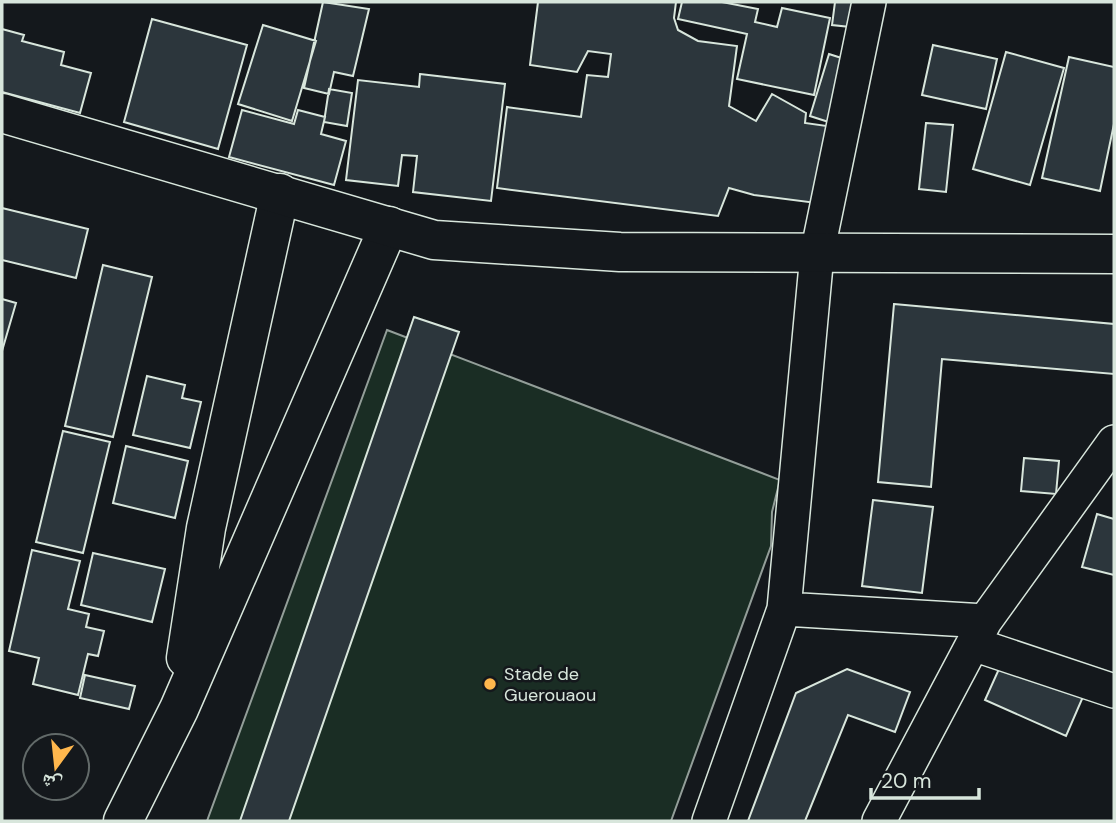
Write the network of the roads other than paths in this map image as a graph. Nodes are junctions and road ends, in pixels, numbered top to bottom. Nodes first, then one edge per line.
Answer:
1 (869, 2) edge
2 (2, 114) edge
3 (279, 192) junction
4 (389, 226) junction
5 (817, 254) junction
6 (1114, 254) edge
7 (1114, 442) edge
8 (784, 609) junction
9 (979, 633) junction
10 (1114, 691) edge
11 (179, 709) junction
12 (123, 821) edge
13 (709, 821) edge
14 (879, 821) edge

1 - 5 street
2 - 3 street
3 - 4 street
3 - 11 street
4 - 5 street
4 - 11 street
5 - 6 street
5 - 8 street
7 - 9 street
8 - 9 street
8 - 13 street
9 - 10 street
9 - 14 street
11 - 12 street

